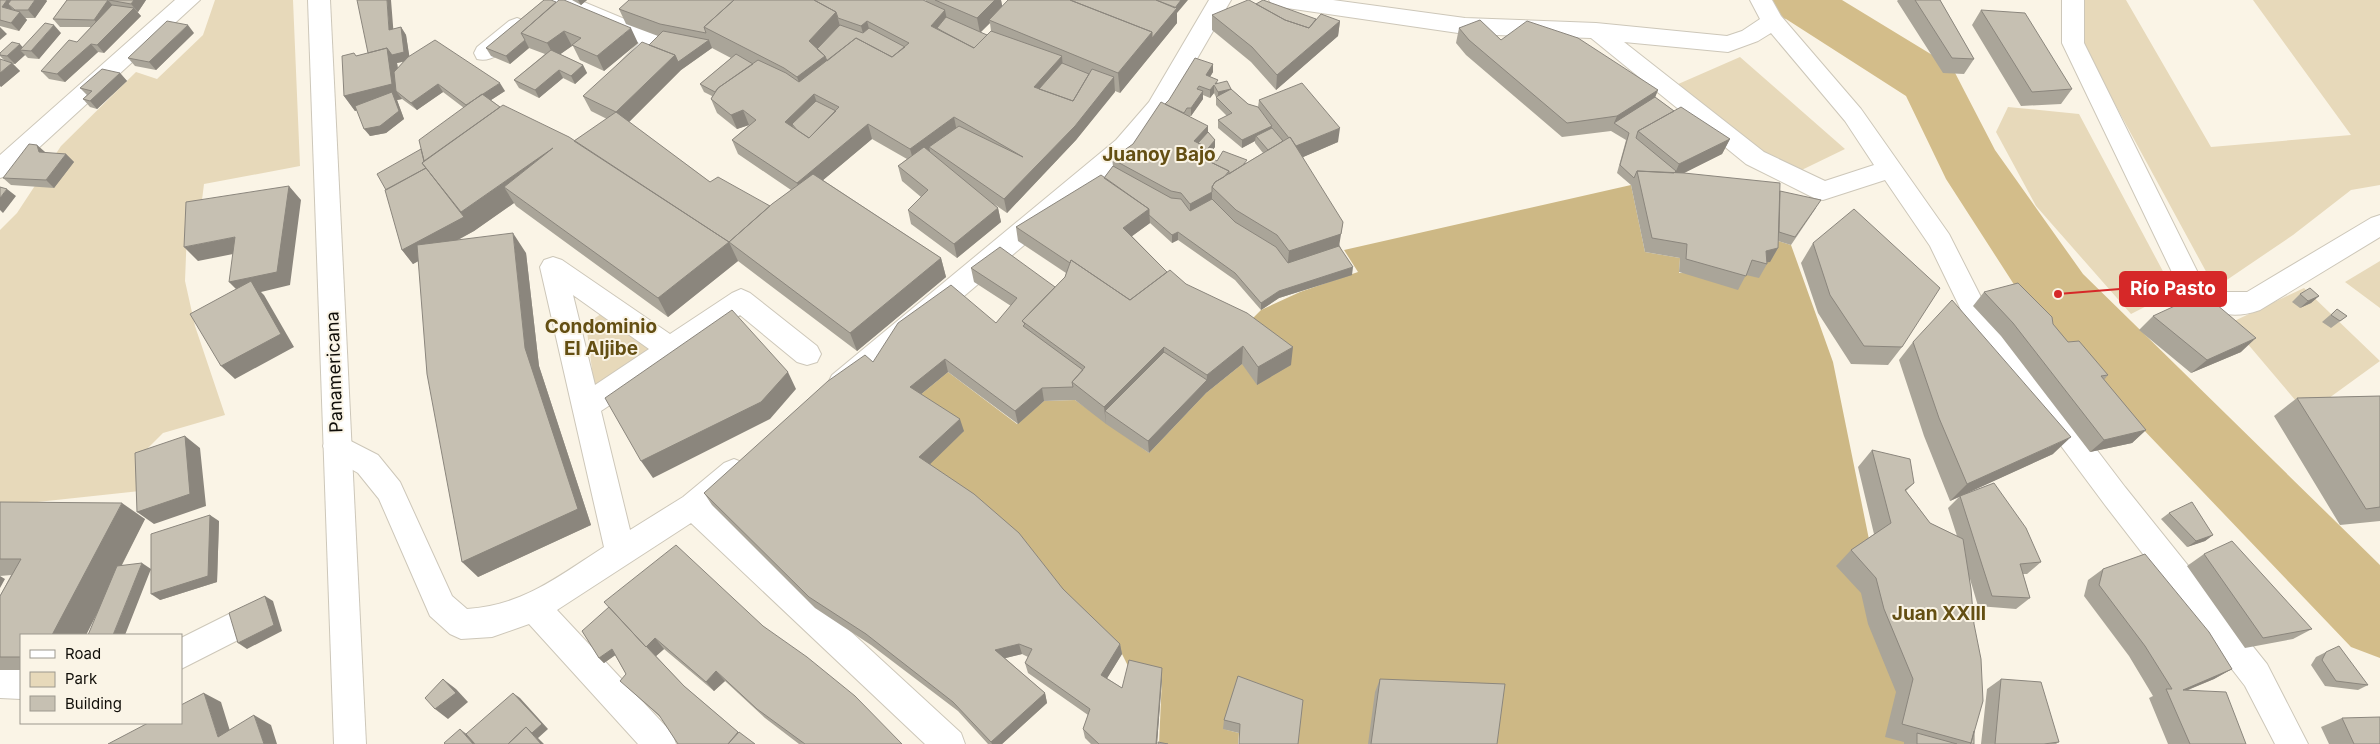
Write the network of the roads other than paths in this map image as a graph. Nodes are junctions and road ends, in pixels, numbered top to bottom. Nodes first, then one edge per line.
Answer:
1 (189, 0) edge
2 (319, 0) edge
3 (1220, 0) edge
4 (1280, 0) edge
5 (2073, 0) edge
6 (546, 4) edge
7 (1765, 7) edge
8 (1596, 31) junction
9 (485, 53) edge
10 (618, 76) edge
11 (0, 169) edge
12 (1890, 169) junction
13 (2380, 225) edge
14 (671, 350) junction
15 (807, 354) dead end
16 (824, 398) edge
17 (586, 406) junction
18 (337, 446) junction
19 (755, 455) edge
20 (693, 506) junction
21 (620, 553) junction
22 (534, 608) junction
23 (229, 629) edge
24 (182, 653) edge
25 (0, 683) edge
26 (20, 684) edge
27 (350, 744) edge
28 (660, 744) edge
29 (949, 744) edge
30 (2292, 744) edge

1 - 11 street
2 - 18 street, Panamericana
3 - 16 street
4 - 8 street
5 - 13 street
6 - 9 street
6 - 10 street
7 - 8 street
7 - 12 street
8 - 12 street
12 - 30 street
14 - 15 street
14 - 17 street
14 - 17 street
17 - 21 street
18 - 22 street
18 - 27 street, Panamericana
19 - 20 street
20 - 21 street
20 - 29 street
21 - 22 street
22 - 28 street
23 - 24 street
25 - 26 street

